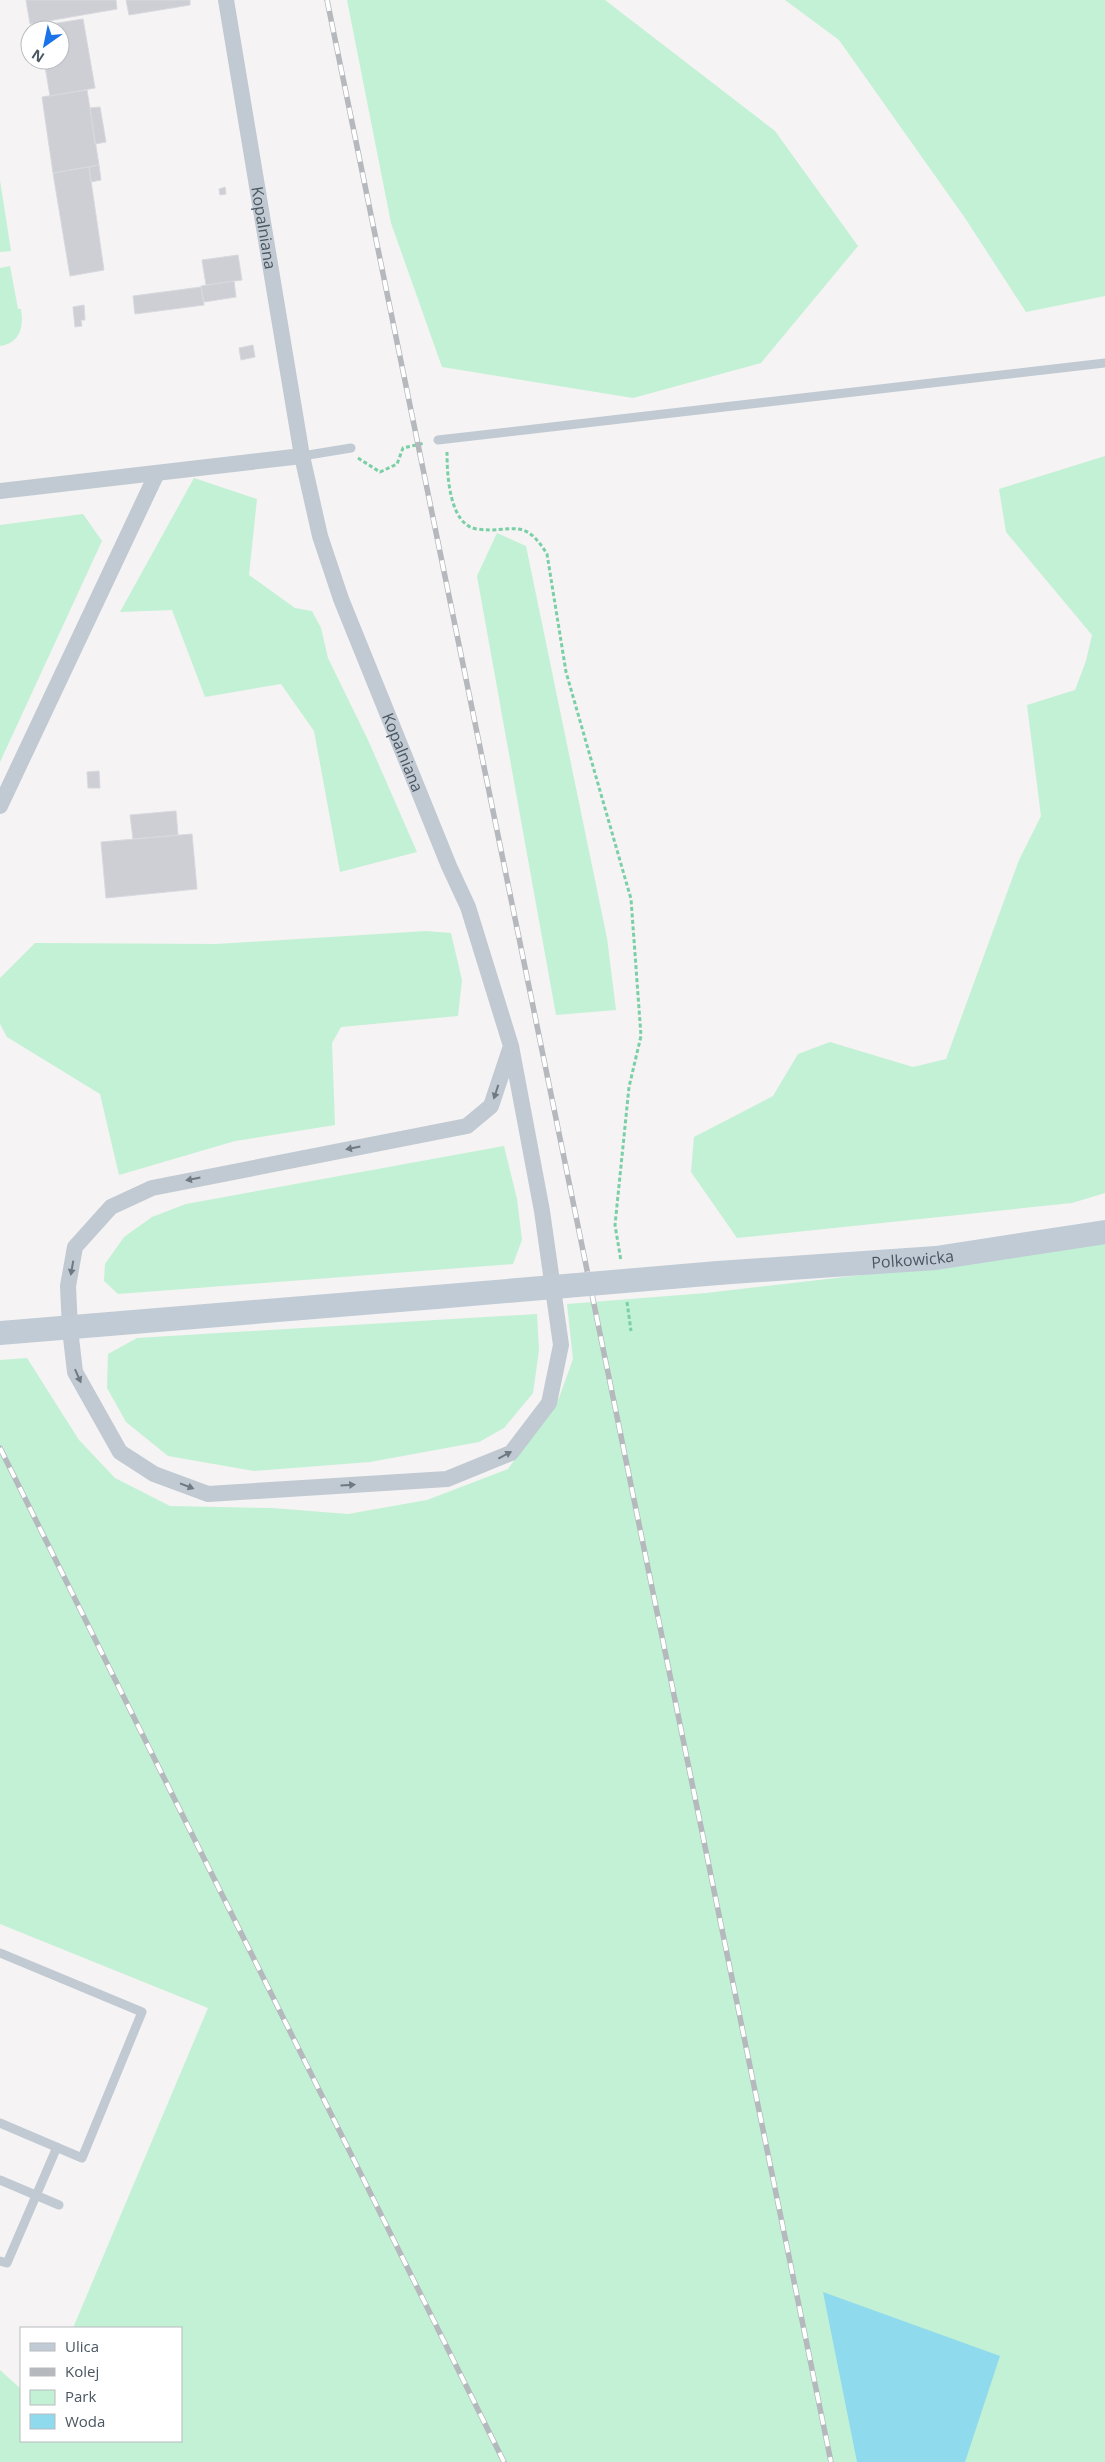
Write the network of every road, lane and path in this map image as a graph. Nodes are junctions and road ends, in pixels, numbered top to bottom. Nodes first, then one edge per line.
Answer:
1 (226, 0) edge
2 (1105, 363) edge
3 (448, 439) junction
4 (438, 440) joint
5 (348, 449) joint
6 (302, 456) junction
7 (157, 473) junction
8 (0, 492) edge
9 (0, 806) edge
10 (511, 1046) junction
11 (1105, 1232) edge
12 (621, 1263) dead end
13 (626, 1292) dead end
14 (70, 1329) junction
15 (631, 1331) dead end
16 (3, 1332) edge
17 (0, 1952) edge
18 (0, 2123) edge
19 (57, 2147) junction
20 (0, 2180) edge
21 (38, 2196) junction
22 (59, 2205) dead end
23 (0, 2261) edge

1 - 6 street, Kopalniana
2 - 3 lane
3 - 4 lane
3 - 12 path
4 - 5 path
5 - 6 lane
6 - 7 street
6 - 10 street, Kopalniana
7 - 8 street
7 - 9 street
10 -> 14 street, Kopalniana
14 -> 10 street, Kopalniana
11 - 14 main road, Polkowicka, bridge
13 - 15 path
14 - 16 main road, Polkowicka
17 - 19 lane
18 - 19 lane
19 - 21 lane
20 - 21 lane
21 - 22 lane
21 - 23 lane

